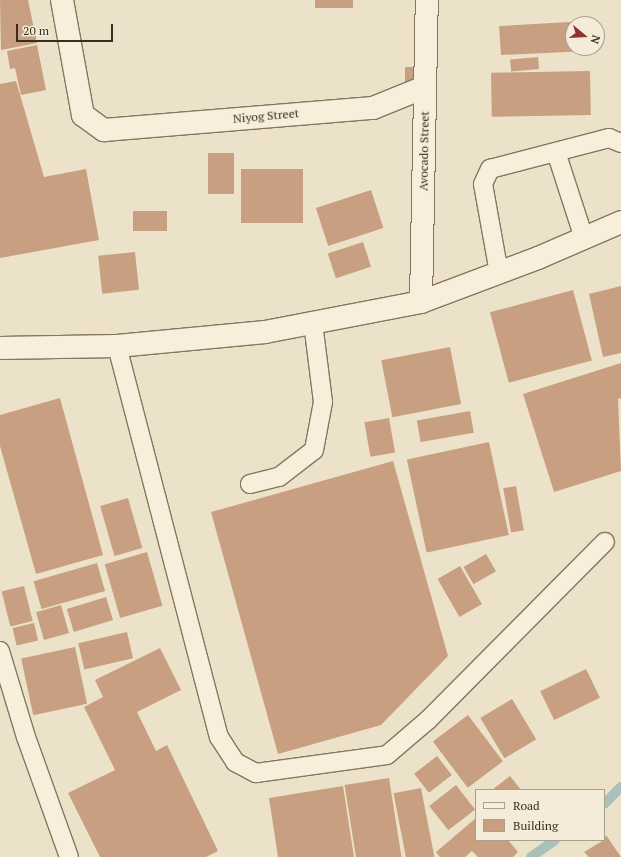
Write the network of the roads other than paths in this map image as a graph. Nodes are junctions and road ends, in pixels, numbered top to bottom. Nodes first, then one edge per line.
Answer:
1 (62, 0) edge
2 (427, 0) edge
3 (425, 87) junction
4 (621, 143) edge
5 (556, 152) junction
6 (621, 222) edge
7 (584, 238) junction
8 (499, 273) junction
9 (421, 302) junction
10 (313, 323) junction
11 (117, 346) junction
12 (0, 348) edge
13 (250, 484) dead end
14 (605, 542) dead end
15 (0, 651) edge
16 (70, 857) edge

1 - 3 street, Niyog Street
2 - 3 street, Avocado Street
3 - 9 street, Avocado Street
4 - 5 lane
5 - 7 lane
5 - 8 lane
6 - 7 street
7 - 8 street
8 - 9 street
9 - 10 street
10 - 11 street
10 - 13 lane
11 - 12 street
11 - 14 lane
15 - 16 lane

